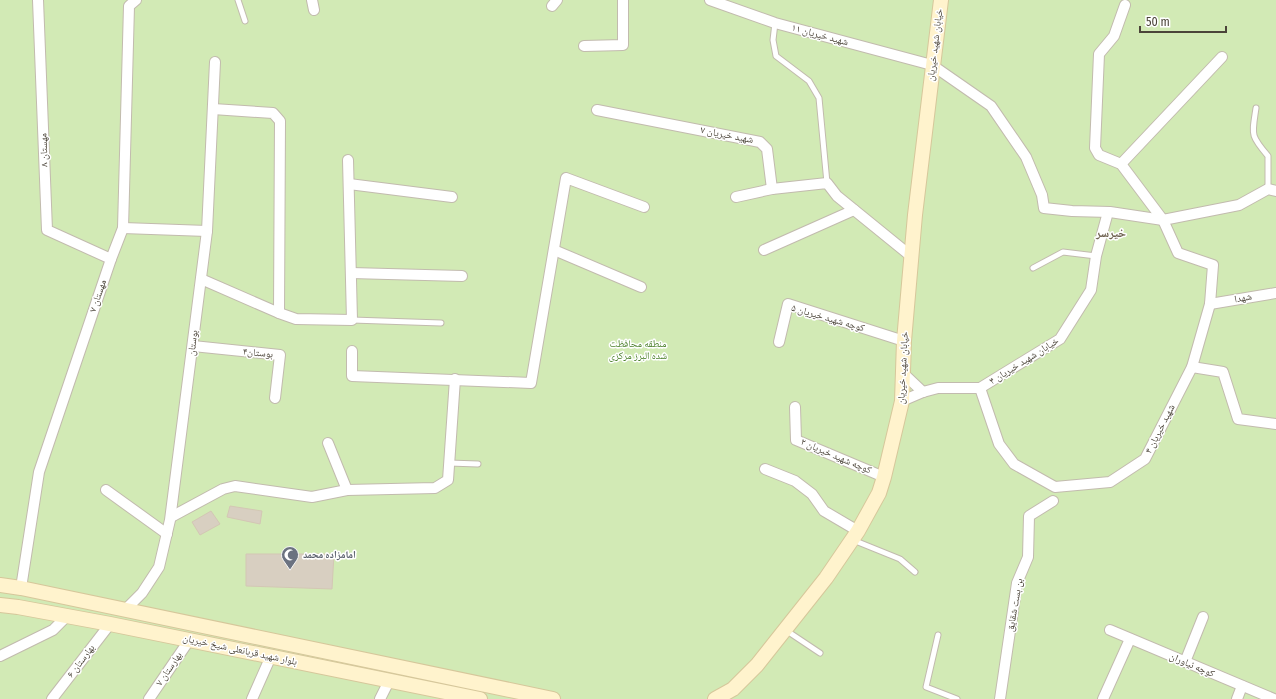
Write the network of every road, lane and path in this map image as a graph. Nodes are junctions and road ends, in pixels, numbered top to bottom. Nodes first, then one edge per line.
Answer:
1 (38, 0) edge
2 (136, 0) edge
3 (238, 0) edge
4 (623, 0) edge
5 (710, 0) edge
6 (941, 0) edge
7 (1125, 5) dead end
8 (245, 21) dead end
9 (775, 23) junction
10 (584, 46) dead end
11 (1222, 57) dead end
12 (215, 62) dead end
13 (932, 65) junction
14 (1256, 108) dead end
15 (213, 109) junction
16 (597, 110) dead end
17 (348, 160) dead end
18 (1121, 164) junction
19 (827, 183) junction
20 (349, 184) junction
21 (772, 189) junction
22 (1272, 190) edge
23 (452, 197) dead end
24 (736, 197) dead end
25 (644, 207) dead end
26 (854, 210) junction
27 (1108, 212) junction
28 (1163, 220) junction
29 (123, 228) junction
30 (207, 231) junction
31 (554, 250) junction
32 (764, 250) dead end
33 (912, 256) junction
34 (1096, 256) junction
35 (111, 259) junction
36 (1033, 268) dead end
37 (351, 273) junction
38 (462, 276) dead end
39 (201, 279) junction
40 (642, 288) dead end
41 (1276, 293) edge
42 (1210, 304) junction
43 (279, 313) junction
44 (352, 320) junction
45 (441, 323) dead end
46 (904, 341) junction
47 (779, 342) dead end
48 (193, 346) junction
49 (352, 351) dead end
50 (1192, 367) junction
51 (903, 373) junction
52 (455, 379) junction
53 (980, 388) junction
54 (924, 392) junction
55 (275, 398) dead end
56 (902, 401) junction
57 (795, 407) dead end
58 (1276, 424) edge
59 (328, 443) dead end
60 (449, 463) junction
61 (478, 464) dead end
62 (765, 469) dead end
63 (884, 476) junction
64 (106, 490) dead end
65 (347, 490) junction
66 (1053, 501) dead end
67 (171, 517) junction
68 (167, 534) junction
69 (855, 535) junction
70 (915, 572) dead end
71 (0, 586) edge
72 (21, 588) junction
73 (0, 605) edge
74 (125, 610) junction
75 (67, 616) junction
76 (1203, 617) dead end
77 (110, 624) junction
78 (786, 630) junction
79 (1110, 630) dead end
80 (938, 635) dead end
81 (190, 639) junction
82 (1130, 639) junction
83 (274, 641) junction
84 (820, 653) dead end
85 (0, 656) edge
86 (271, 656) junction
87 (1185, 662) junction
88 (389, 681) junction
89 (1242, 686) junction
90 (52, 699) edge
91 (149, 699) edge
92 (252, 699) edge
93 (380, 699) edge
94 (480, 699) edge
95 (553, 699) edge
96 (715, 699) edge
97 (957, 699) edge
98 (1000, 699) edge
99 (1103, 699) edge
100 (1236, 699) edge
101 (1274, 699) edge

1 - 35 street, مهستان ۸
2 - 29 street, مهستان ۷
3 - 8 lane
4 - 10 street
5 - 9 street, شهید خیریان ۱۱
6 - 13 street, خیابان شهید خیریان
7 - 18 street
9 - 13 street, شهید خیریان ۱۱
9 - 19 lane
11 - 18 street
12 - 15 street, بوستان
13 - 27 street, شهید خیریان ۱۱
13 - 33 street, خیابان شهید خیریان
14 - 22 lane
15 - 30 street, بوستان
15 - 43 street
16 - 21 street, شهید خیریان ۷
17 - 20 street
18 - 28 street
19 - 21 street
19 - 26 street
20 - 23 street
20 - 37 street
21 - 24 street
22 - 28 street
25 - 31 street
26 - 32 street
26 - 33 street
27 - 28 street
27 - 34 street, خیابان شهید خیریان ۴
28 - 42 street, شهید خیریان ۴
29 - 30 street
29 - 35 street, مهستان ۷
30 - 39 street, بوستان
31 - 40 street
31 - 52 street
33 - 46 street, خیابان شهید خیریان
34 - 36 lane
34 - 53 street, خیابان شهید خیریان ۴
35 - 72 street, مهستان ۷
37 - 38 street
37 - 44 street
39 - 43 street
39 - 48 street, بوستان
41 - 42 street, شهدا
42 - 50 street, شهید خیریان ۴
43 - 44 street
44 - 45 lane
46 - 47 street, کوچه شهید خیریان ۵
46 - 51 street, خیابان شهید خیریان
48 - 55 street, بوستان۴
48 - 67 street, بوستان
49 - 52 street
50 - 53 street, شهید خیریان ۴
50 - 58 street
51 - 54 street
51 - 56 street, خیابان شهید خیریان
52 - 60 street
53 - 54 street, خیابان شهید خیریان ۴
54 - 56 street, خیابان شهید خیریان ۴
56 - 63 street, خیابان شهید خیریان
57 - 63 street, کوچه شهید خیریان ۲
59 - 65 street
60 - 61 lane
60 - 65 street
62 - 69 street
63 - 69 street, خیابان شهید خیریان
64 - 68 street
65 - 67 street
66 - 98 street, بن بست شقایق
67 - 68 street, بوستان
68 - 74 street, بوستان
69 - 70 lane
69 - 78 street, خیابان شهید خیریان
71 - 72 street
72 - 74 street
73 - 75 street, بلوار شهید قربانعلی شیخ خیریان
74 - 83 street
75 - 77 street, بلوار شهید قربانعلی شیخ خیریان
75 - 85 street
76 - 87 street
77 - 81 street, بلوار شهید قربانعلی شیخ خیریان
77 - 90 street, بهارستان ۶
78 - 84 lane
78 - 96 street, خیابان شهید خیریان
79 - 82 street, کوچه نیاوران
80 - 97 lane
81 - 86 street, بلوار شهید قربانعلی شیخ خیریان
81 - 91 street, بهارستان ۷
82 - 87 street, کوچه نیاوران
82 - 99 street
83 - 86 street
83 - 95 street
86 - 88 street, بلوار شهید قربانعلی شیخ خیریان
86 - 92 street
87 - 89 street, کوچه نیاوران
88 - 93 street
88 - 94 street, بلوار شهید قربانعلی شیخ خیریان
89 - 100 street
89 - 101 street, کوچه نیاوران

